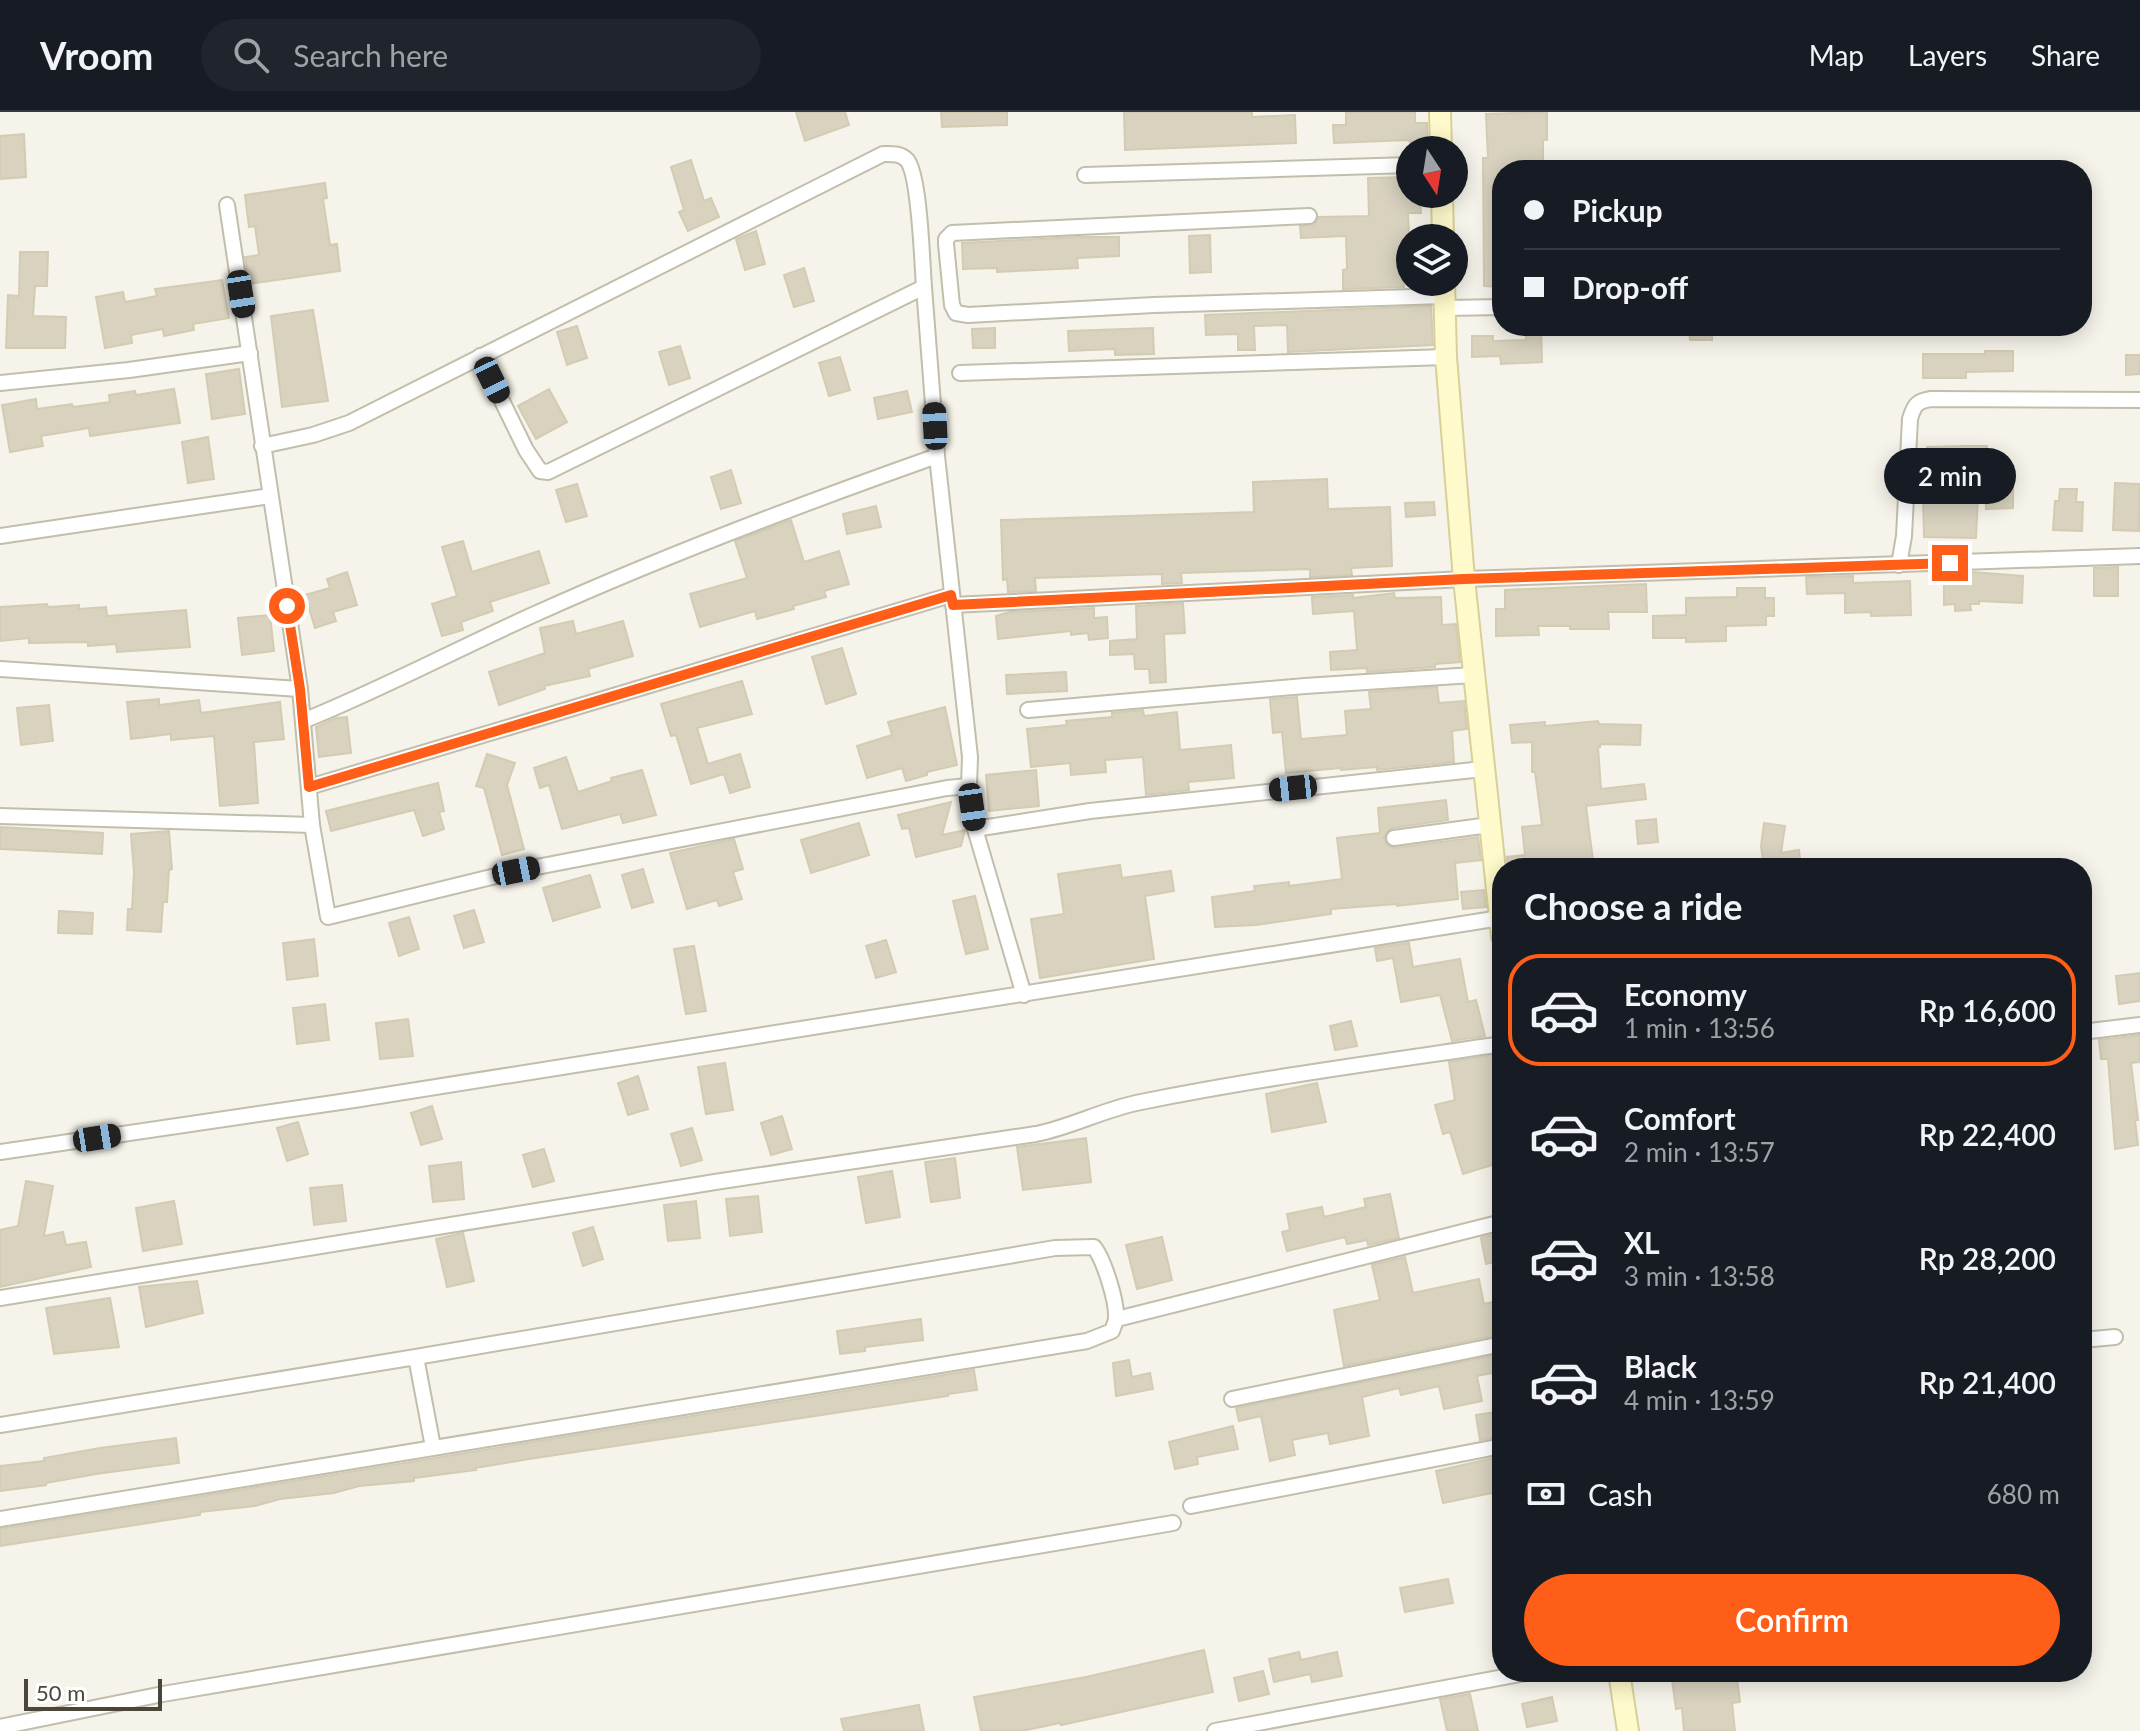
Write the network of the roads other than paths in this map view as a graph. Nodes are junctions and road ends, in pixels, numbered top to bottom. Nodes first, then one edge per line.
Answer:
1 (1440, 112) edge
2 (1441, 136) edge
3 (1396, 165) edge
4 (1085, 175) dead end
5 (227, 205) dead end
6 (1309, 216) dead end
7 (924, 287) junction
8 (1444, 296) edge
9 (1492, 305) edge
10 (250, 353) junction
11 (480, 356) junction
12 (1446, 357) junction
13 (960, 373) dead end
14 (0, 383) edge
15 (2140, 400) edge
16 (262, 446) junction
17 (937, 456) junction
18 (270, 496) junction
19 (0, 536) edge
20 (2140, 556) edge
21 (1899, 565) junction
22 (1464, 579) junction
23 (952, 600) junction
24 (0, 669) edge
25 (1473, 675) junction
26 (300, 689) junction
27 (1028, 710) dead end
28 (303, 721) junction
29 (1483, 769) junction
30 (969, 786) junction
31 (309, 787) junction
32 (0, 816) edge
33 (312, 825) junction
34 (1489, 825) junction
35 (975, 829) junction
36 (1394, 838) dead end
37 (1493, 858) edge
38 (1492, 928) edge
39 (1024, 995) junction
40 (2140, 1025) edge
41 (2092, 1031) edge
42 (1492, 1045) edge
43 (0, 1152) edge
44 (1492, 1225) edge
45 (0, 1298) edge
46 (1117, 1319) junction
47 (2115, 1337) dead end
48 (2092, 1339) edge
49 (1492, 1346) edge
50 (416, 1357) junction
51 (1232, 1399) dead end
52 (0, 1425) edge
53 (433, 1447) junction
54 (1492, 1448) edge
55 (1191, 1506) dead end
56 (0, 1519) edge
57 (1173, 1523) dead end
58 (1492, 1679) edge
59 (1621, 1682) edge
60 (0, 1727) edge
61 (1215, 1731) edge
62 (1628, 1731) edge

1 - 2 street
3 - 4 street
5 - 10 street
6 - 8 street
7 - 11 street
7 - 11 street
7 - 17 street
8 - 9 street
8 - 12 street
10 - 14 street
10 - 16 street
11 - 16 street
12 - 13 street
12 - 22 street
15 - 21 street
16 - 18 street
17 - 23 street
17 - 28 street
18 - 19 street
18 - 26 street
20 - 21 street
21 - 22 street
22 - 23 street
22 - 25 street
23 - 30 street
23 - 31 street
24 - 26 street
25 - 27 street
25 - 29 street
26 - 28 street
28 - 31 street
29 - 34 street
29 - 35 street
30 - 33 street
30 - 35 street
31 - 33 street
32 - 33 street
34 - 36 street
34 - 37 street
35 - 39 street
38 - 39 street
39 - 43 street
40 - 41 street
42 - 45 street
44 - 46 street
46 - 50 street
46 - 53 street
47 - 48 street
49 - 51 street
50 - 52 street
50 - 53 street
53 - 56 street
54 - 55 street
57 - 60 street
58 - 61 street
59 - 62 street

